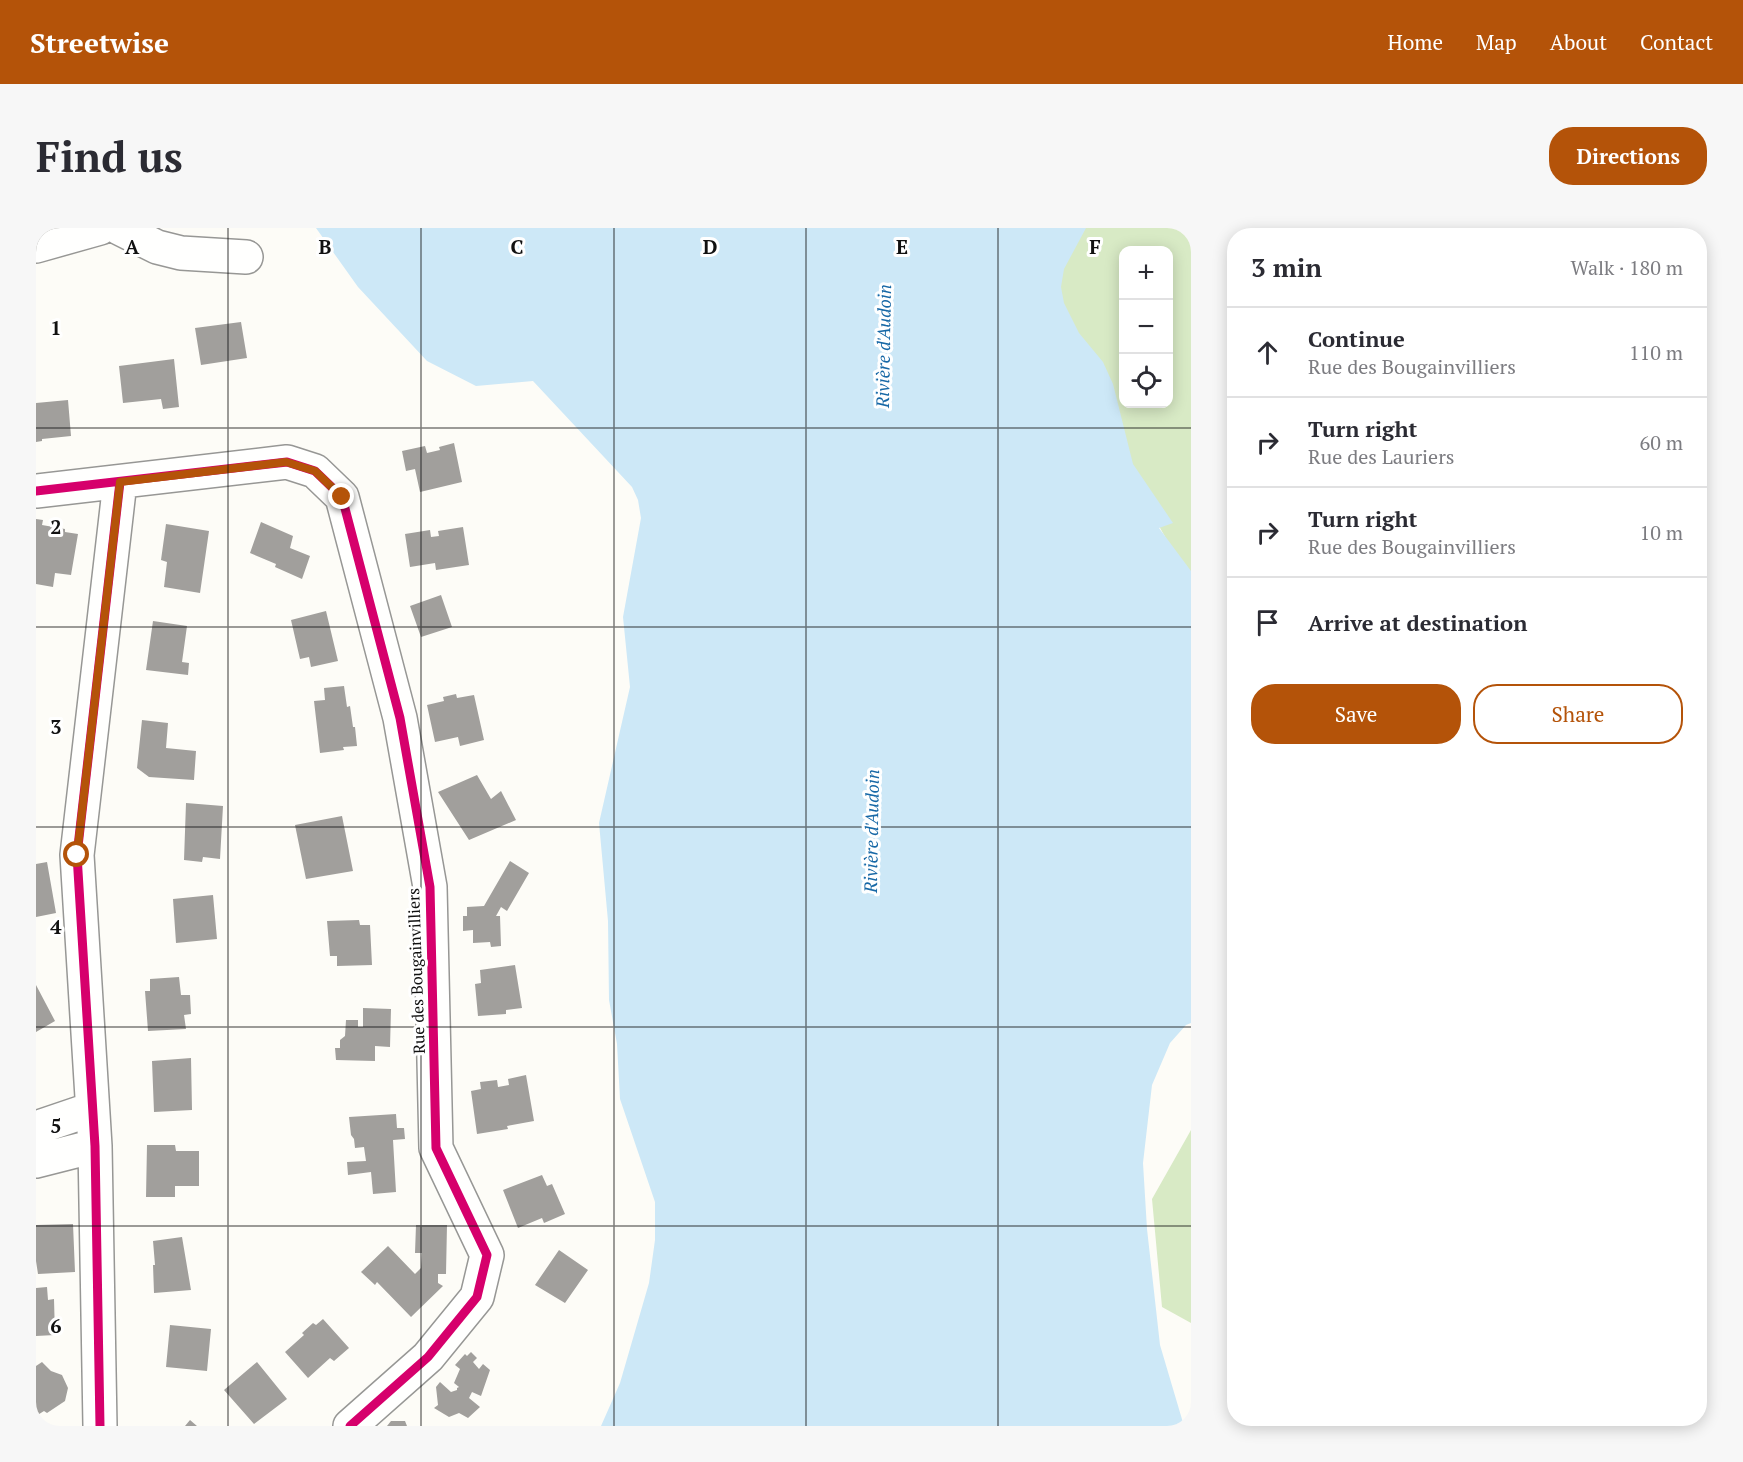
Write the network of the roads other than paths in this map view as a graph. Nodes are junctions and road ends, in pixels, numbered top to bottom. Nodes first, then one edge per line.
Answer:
1 (100, 228) edge
2 (119, 228) edge
3 (36, 246) edge
4 (246, 257) dead end
5 (120, 482) junction
6 (36, 490) edge
7 (92, 1109) junction
8 (36, 1128) edge
9 (95, 1146) junction
10 (36, 1161) edge
11 (100, 1426) edge
12 (350, 1426) edge

1 - 3 street
2 - 4 street
5 - 6 street
5 - 7 street
5 - 12 street, Rue des Bougainvilliers
7 - 8 street
7 - 9 street
9 - 10 street
9 - 11 street

